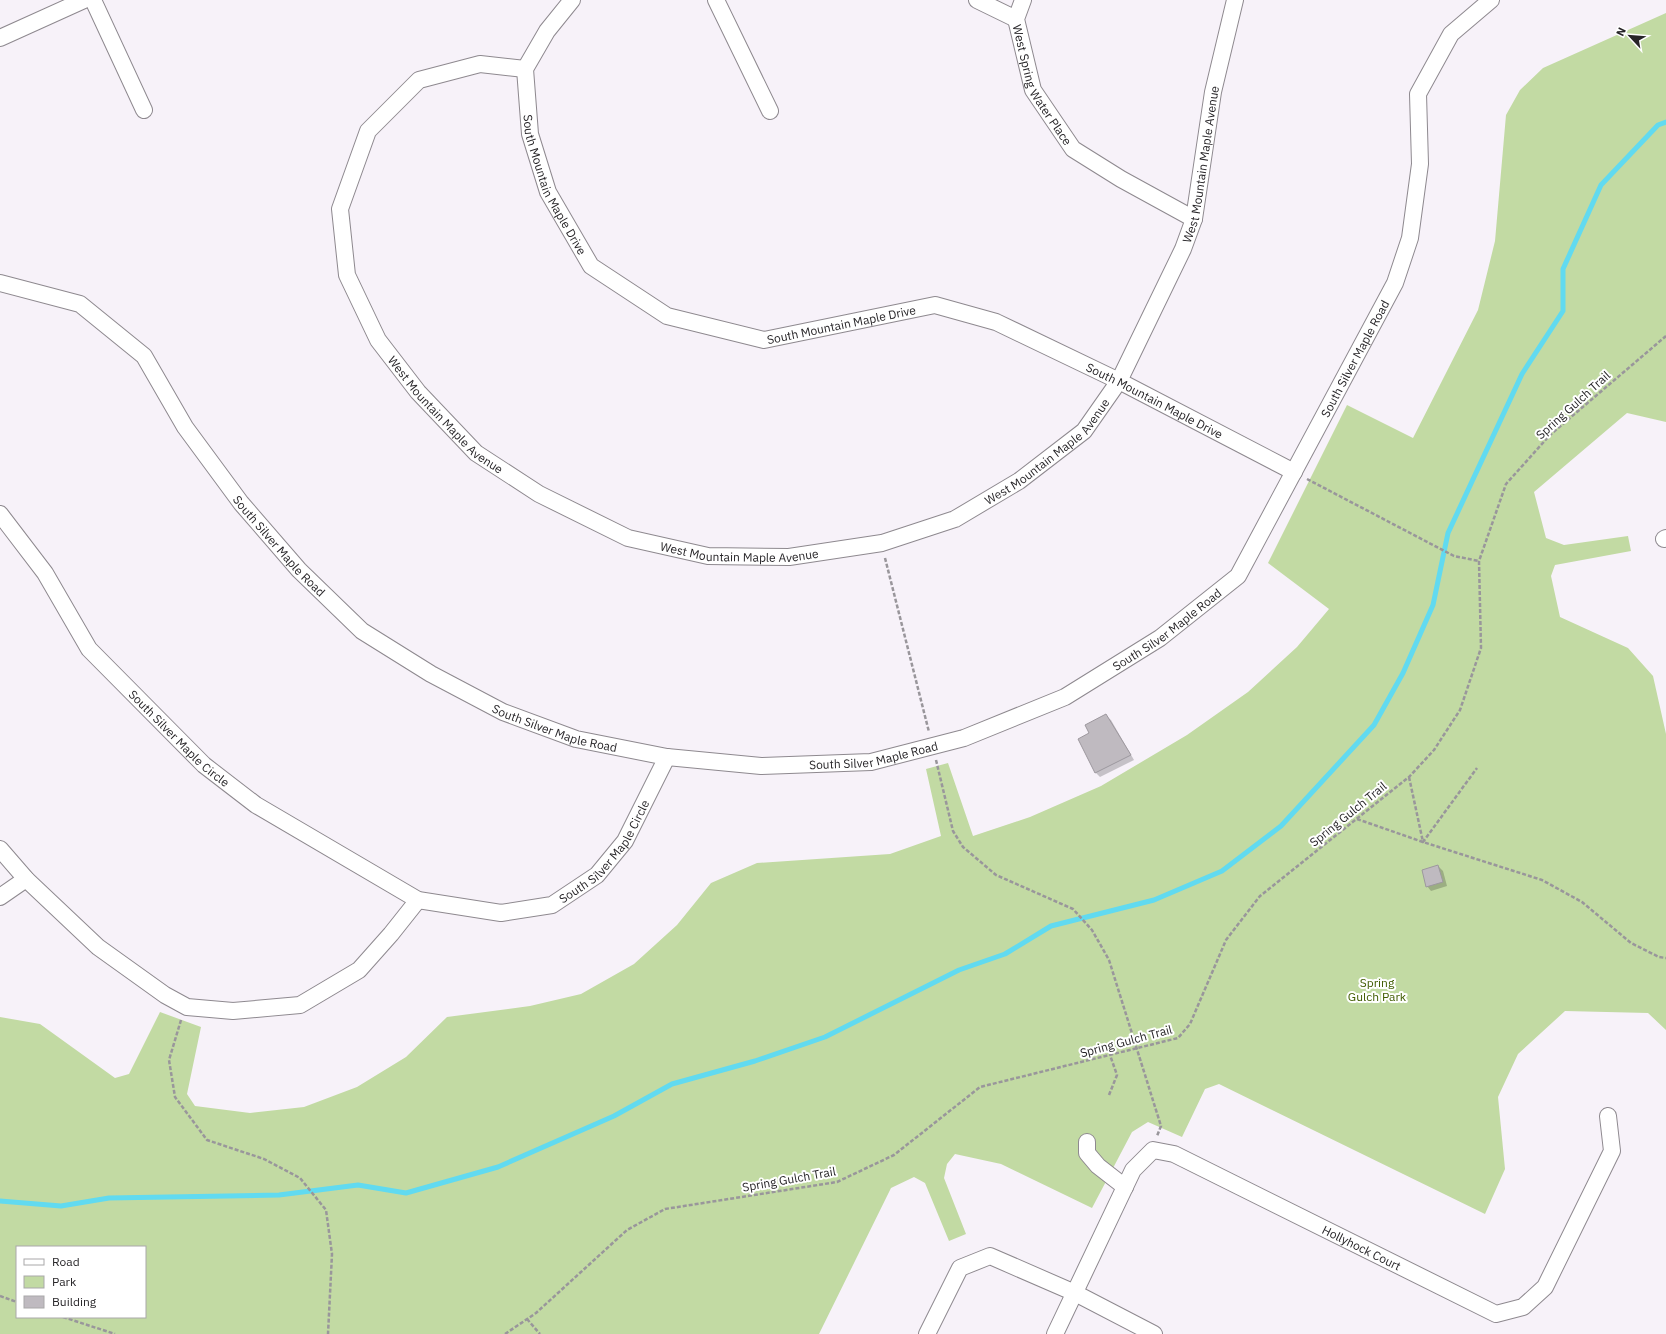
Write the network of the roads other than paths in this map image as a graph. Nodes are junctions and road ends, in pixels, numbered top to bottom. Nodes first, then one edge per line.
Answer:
1 (84, 0) edge
2 (93, 0) edge
3 (572, 0) edge
4 (716, 0) edge
5 (977, 0) edge
6 (1023, 0) edge
7 (1235, 0) edge
8 (1491, 0) edge
9 (1016, 20) junction
10 (0, 38) edge
11 (525, 69) junction
12 (144, 110) dead end
13 (770, 111) dead end
14 (1194, 219) junction
15 (0, 283) edge
16 (1119, 381) junction
17 (1294, 472) junction
18 (0, 514) edge
19 (667, 757) junction
20 (0, 849) edge
21 (26, 879) junction
22 (0, 897) edge
23 (418, 900) junction
24 (1608, 1116) dead end
25 (1087, 1142) dead end
26 (1125, 1187) junction
27 (1075, 1293) junction
28 (926, 1334) edge
29 (1055, 1334) edge
30 (1154, 1334) edge

1 - 10 street
2 - 12 street
3 - 11 street
4 - 13 street
5 - 9 street
6 - 9 street, West Spring Water Place
7 - 14 street, West Mountain Maple Avenue
8 - 17 street, South Silver Maple Road
9 - 14 street, West Spring Water Place
11 - 16 street, South Mountain Maple Drive
11 - 16 street, West Mountain Maple Avenue
14 - 16 street, West Mountain Maple Avenue
15 - 19 street, South Silver Maple Road
16 - 17 street, South Mountain Maple Drive
17 - 19 street, South Silver Maple Road
18 - 23 street, South Silver Maple Circle
19 - 23 street, South Silver Maple Circle
20 - 21 street
21 - 22 street
21 - 23 street
24 - 26 street, Hollyhock Court
25 - 26 street
26 - 27 street
27 - 28 street
27 - 29 street
27 - 30 street

